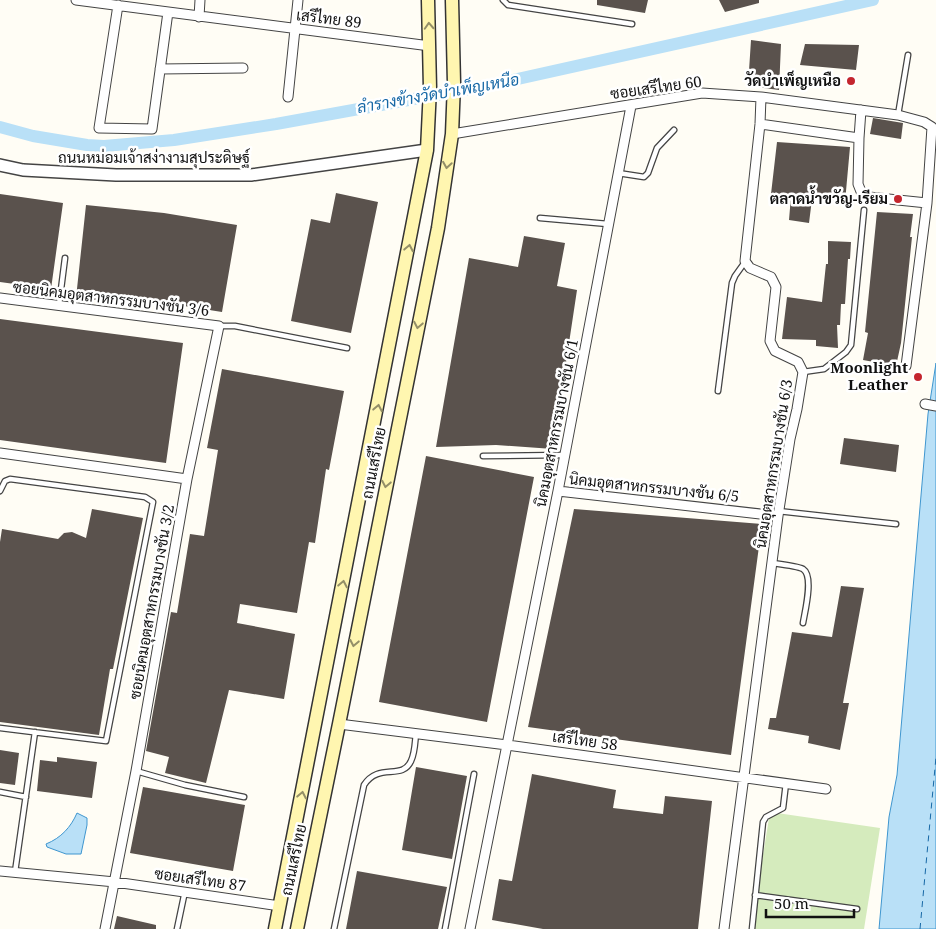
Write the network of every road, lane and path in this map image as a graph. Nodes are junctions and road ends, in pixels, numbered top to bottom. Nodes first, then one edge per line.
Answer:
1 (76, 0) edge
2 (200, 0) edge
3 (298, 0) edge
4 (428, 0) edge
5 (452, 0) edge
6 (503, 0) edge
7 (99, 2) edge
8 (118, 5) junction
9 (168, 12) junction
10 (199, 17) junction
11 (632, 24) dead end
12 (295, 29) junction
13 (430, 46) junction
14 (908, 55) dead end
15 (242, 68) dead end
16 (160, 69) junction
17 (288, 97) dead end
18 (761, 97) junction
19 (630, 106) junction
20 (861, 110) junction
21 (898, 115) junction
22 (760, 124) junction
23 (674, 130) dead end
24 (452, 134) junction
25 (859, 138) junction
26 (427, 150) junction
27 (0, 165) edge
28 (618, 173) junction
29 (928, 202) junction
30 (864, 210) dead end
31 (926, 216) junction
32 (540, 218) dead end
33 (936, 219) edge
34 (608, 224) junction
35 (65, 258) dead end
36 (746, 261) junction
37 (0, 298) edge
38 (58, 307) junction
39 (219, 326) junction
40 (347, 348) dead end
41 (906, 366) dead end
42 (803, 372) junction
43 (718, 391) dead end
44 (0, 453) edge
45 (565, 455) junction
46 (483, 456) dead end
47 (187, 479) junction
48 (0, 491) edge
49 (558, 491) junction
50 (778, 513) junction
51 (896, 524) dead end
52 (772, 563) junction
53 (803, 623) dead end
54 (340, 724) junction
55 (0, 728) edge
56 (35, 732) junction
57 (416, 733) junction
58 (507, 745) junction
59 (136, 771) junction
60 (474, 774) dead end
61 (745, 777) junction
62 (786, 783) junction
63 (826, 789) dead end
64 (0, 792) edge
65 (26, 797) junction
66 (244, 797) dead end
67 (0, 871) edge
68 (15, 873) junction
69 (115, 882) junction
70 (185, 892) junction
71 (755, 895) junction
72 (280, 906) junction
73 (301, 908) junction
74 (857, 909) dead end
75 (105, 929) edge
76 (177, 929) edge
77 (275, 929) edge
78 (297, 929) edge
79 (334, 929) edge
80 (445, 929) edge
81 (471, 929) edge
82 (724, 929) edge
83 (752, 929) edge

1 - 7 street, เสรีไทย 89
2 - 10 street
3 - 12 street
13 -> 4 main road, ถนนเสรีไทย
5 - 24 main road, ถนนเสรีไทย
6 - 11 lane
7 - 8 street, เสรีไทย 89
8 - 9 street, เสรีไทย 89
8 - 16 street
9 - 10 street, เสรีไทย 89
9 - 16 street
10 - 12 street, เสรีไทย 89
12 - 13 street, เสรีไทย 89
12 - 17 street
13 - 26 main road, ถนนเสรีไทย
14 - 21 lane
15 - 16 street
18 - 19 street, ซอยเสรีไทย 60
18 - 20 street, ซอยเสรีไทย 60
18 - 22 street
19 - 24 street, ซอยเสรีไทย 60
19 - 28 street, นิคมอุตสาหกรรมบางชัน 6/1
20 - 21 street, ซอยเสรีไทย 60
20 - 25 street
21 - 29 street, ซอยเสรีไทย 60
22 - 25 street
22 - 36 street
23 - 28 lane
24 -> 54 main road, ถนนเสรีไทย
25 - 29 street
26 - 27 street, ถนนหม่อมเจ้าสง่างามสุประดิษฐ์
72 -> 26 main road, ถนนเสรีไทย
28 - 34 street, นิคมอุตสาหกรรมบางชัน 6/1
29 - 31 street
30 - 42 lane
31 - 33 street
31 - 41 street
32 - 34 lane
34 - 45 street, นิคมอุตสาหกรรมบางชัน 6/1
35 - 38 lane
36 - 42 street, นิคมอุตสาหกรรมบางชัน 6/3
36 - 43 lane
37 - 38 street, ซอยนิคมอุตสาหกรรมบางชัน 3/6
38 - 39 street, ซอยนิคมอุตสาหกรรมบางชัน 3/6
39 - 40 lane
39 - 47 street, ซอยนิคมอุตสาหกรรมบางชัน 3/2
42 - 50 street, นิคมอุตสาหกรรมบางชัน 6/3
44 - 47 street
45 - 46 lane
45 - 49 street, นิคมอุตสาหกรรมบางชัน 6/1
47 - 59 street, ซอยนิคมอุตสาหกรรมบางชัน 3/2
48 - 56 lane
49 - 50 street, นิคมอุตสาหกรรมบางชัน 6/5
49 - 58 street, นิคมอุตสาหกรรมบางชัน 6/1
50 - 51 lane
50 - 52 street, นิคมอุตสาหกรรมบางชัน 6/3
52 - 53 lane
52 - 61 street, นิคมอุตสาหกรรมบางชัน 6/3
54 - 57 street, เสรีไทย 58
54 - 73 main road, ถนนเสรีไทย
55 - 56 lane
56 - 65 lane
57 - 58 street, เสรีไทย 58
57 - 79 lane
58 - 61 street, เสรีไทย 58
58 - 81 street, นิคมอุตสาหกรรมบางชัน 6/1
59 - 66 lane
59 - 69 street, ซอยนิคมอุตสาหกรรมบางชัน 3/2
60 - 80 lane
61 - 62 street, เสรีไทย 58
61 - 82 street, นิคมอุตสาหกรรมบางชัน 6/3
62 - 63 street, เสรีไทย 58
62 - 71 lane
64 - 65 lane
65 - 68 lane
67 - 68 street, ซอยเสรีไทย 87
68 - 69 street, ซอยเสรีไทย 87
69 - 70 street, ซอยเสรีไทย 87
69 - 75 street, ซอยนิคมอุตสาหกรรมบางชัน 3/2
70 - 72 street, ซอยเสรีไทย 87
70 - 76 lane
71 - 74 lane
71 - 83 lane
72 - 73 main road
72 - 77 main road, ถนนเสรีไทย
73 - 78 main road, ถนนเสรีไทย

